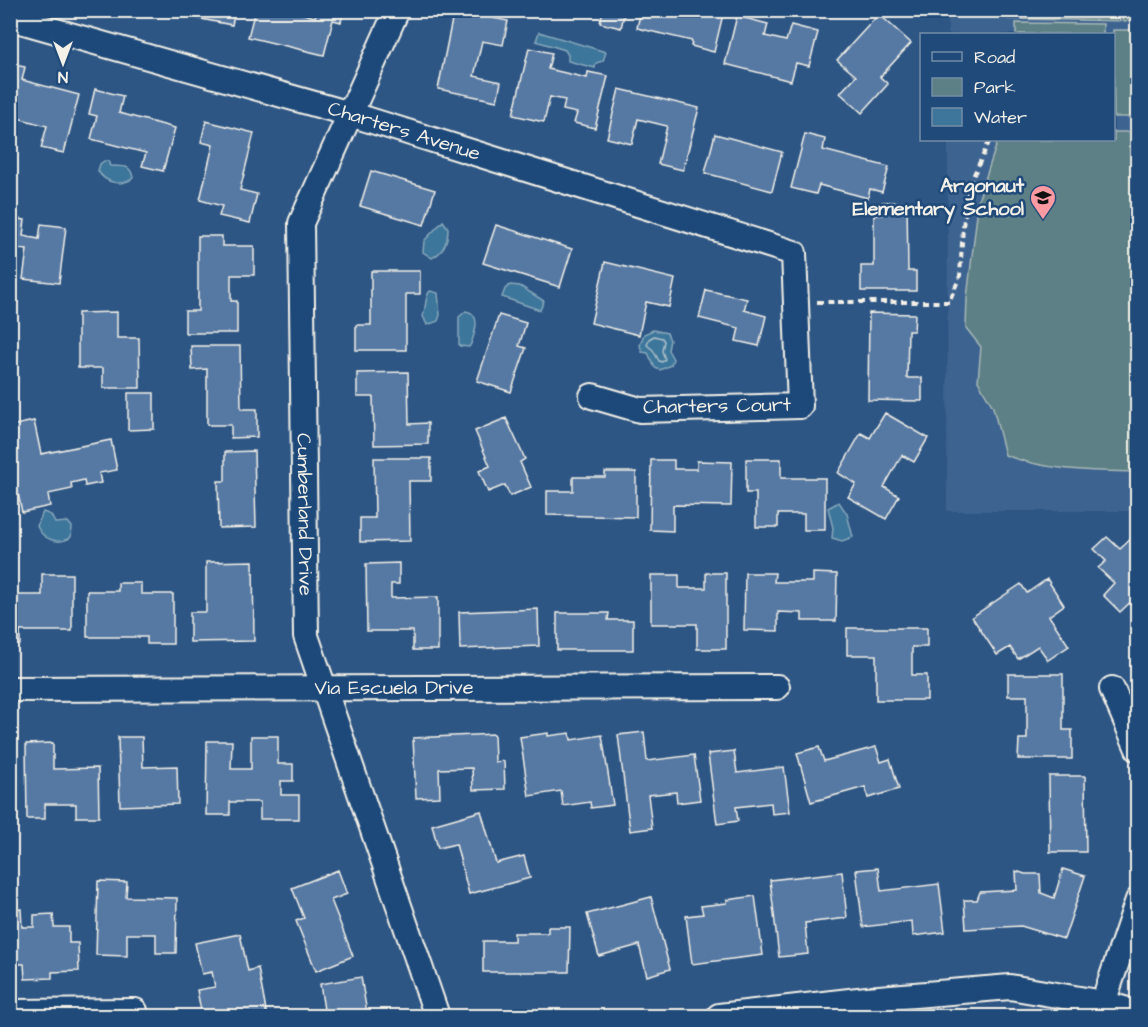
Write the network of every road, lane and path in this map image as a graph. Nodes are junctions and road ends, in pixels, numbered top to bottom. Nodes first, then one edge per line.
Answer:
1 (397, 10) edge
2 (10, 18) edge
3 (350, 114) junction
4 (990, 141) edge
5 (794, 253) joint
6 (796, 302) junction
7 (592, 396) dead end
8 (322, 687) junction
9 (777, 687) dead end
10 (10, 689) edge
11 (1112, 689) dead end
12 (1137, 749) edge
13 (1137, 900) edge
14 (1102, 1010) edge
15 (10, 1011) edge
16 (135, 1011) dead end
17 (1137, 1013) edge
18 (437, 1017) edge
19 (719, 1017) edge

1 - 3 street, Cumberland Drive
2 - 3 street, Charters Avenue
3 - 5 street, Charters Avenue
3 - 8 street, Cumberland Drive
4 - 6 path
5 - 6 street, Charters Court
6 - 7 street, Charters Court
8 - 9 street, Via Escuela Drive
8 - 10 street, Via Escuela Drive
8 - 18 street, Cumberland Drive
11 - 12 street
13 - 14 street
14 - 17 street
14 - 19 street
15 - 16 street

